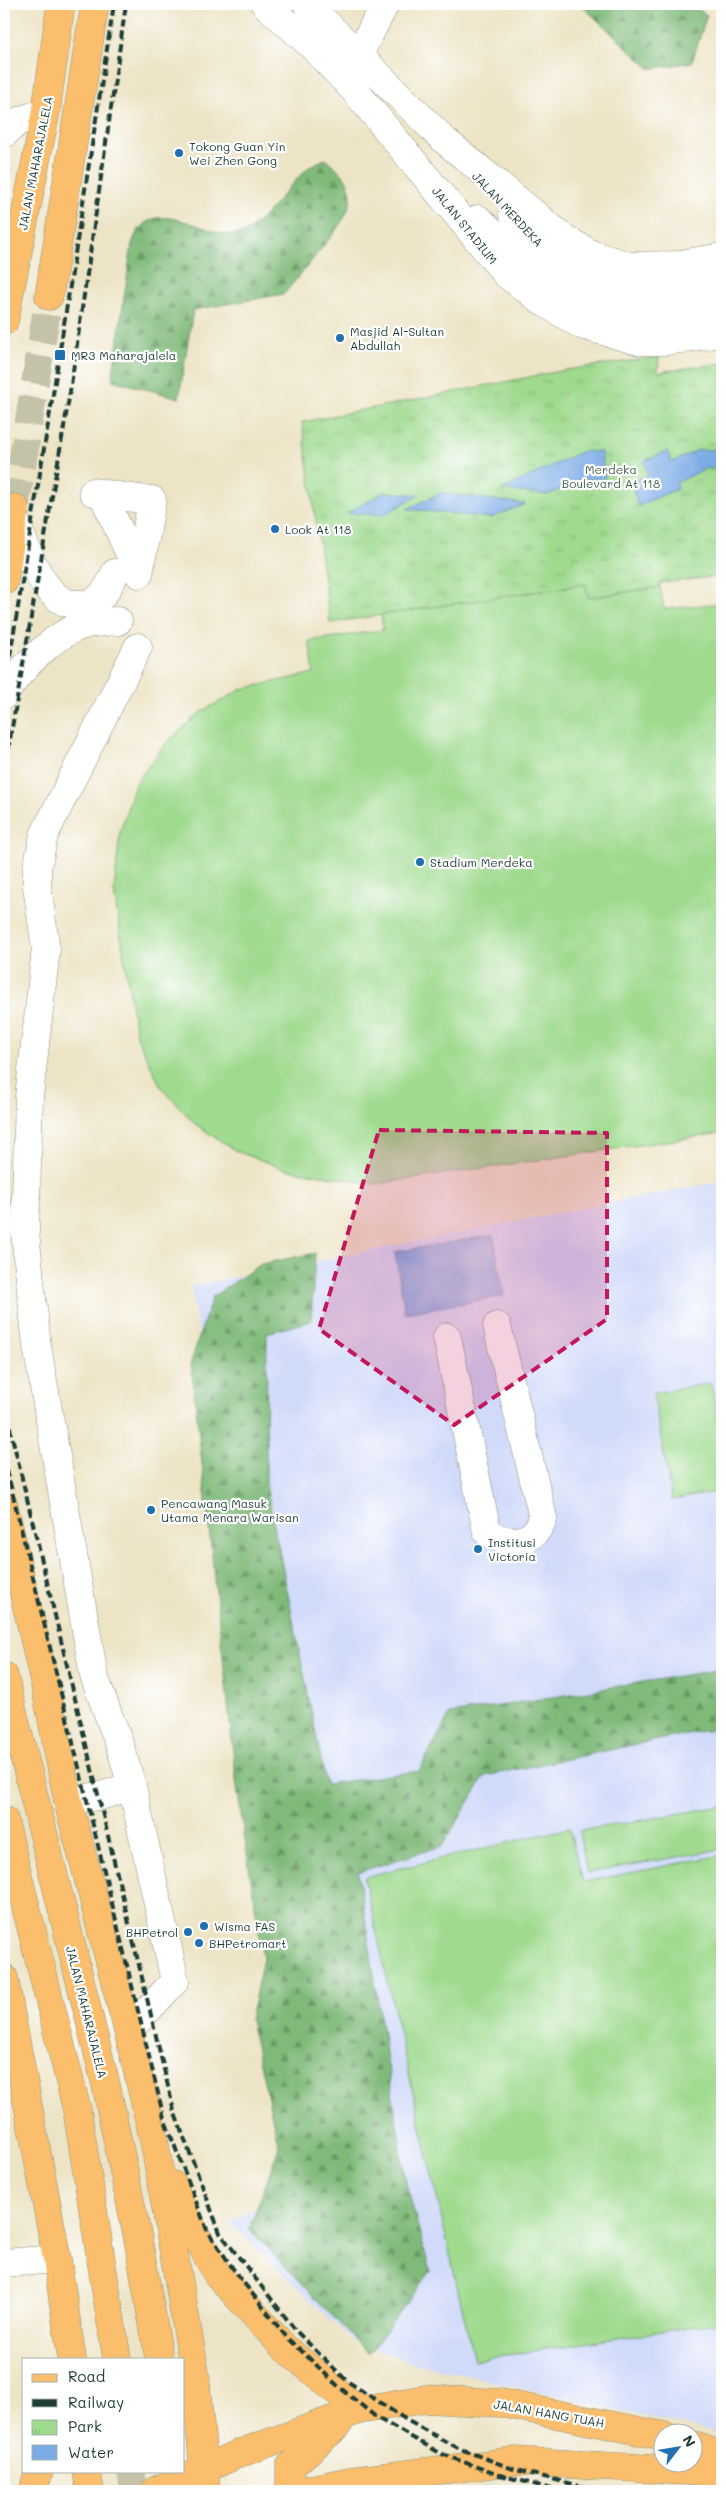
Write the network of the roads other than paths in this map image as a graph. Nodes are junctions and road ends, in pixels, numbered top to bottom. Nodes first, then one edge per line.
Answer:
1 (61, 4) edge
2 (95, 4) edge
3 (106, 4) edge
4 (265, 4) edge
5 (307, 4) edge
6 (384, 4) edge
7 (91, 31) junction
8 (359, 54) junction
9 (46, 111) junction
10 (4, 134) edge
11 (444, 140) junction
12 (416, 162) junction
13 (10, 245) edge
14 (722, 258) edge
15 (540, 260) junction
16 (722, 282) edge
17 (49, 296) tunnel mouth
18 (722, 308) edge
19 (4, 321) edge
20 (722, 333) edge
21 (15, 513) joint
22 (115, 573) dead end
23 (4, 581) edge
24 (120, 613) dead end
25 (87, 615) junction
26 (138, 647) dead end
27 (4, 695) edge
28 (497, 1326) dead end
29 (447, 1337) dead end
30 (4, 1506) edge
31 (4, 1676) edge
32 (132, 1786) junction
33 (68, 1801) junction
34 (4, 1820) edge
35 (4, 1981) edge
36 (128, 2031) junction
37 (154, 2140) junction
38 (57, 2259) junction
39 (4, 2262) edge
40 (68, 2352) edge
41 (158, 2352) dead end
42 (117, 2358) edge
43 (195, 2373) junction
44 (185, 2401) edge
45 (359, 2410) junction
46 (654, 2434) edge
47 (704, 2449) edge
48 (722, 2455) edge
49 (39, 2472) edge
50 (87, 2472) edge
51 (722, 2474) edge
52 (205, 2479) edge
53 (33, 2491) edge
54 (90, 2491) edge
55 (155, 2491) edge
56 (290, 2491) edge
57 (301, 2491) edge

1 - 9 main road, JALAN MAHARAJALELA
2 - 7 main road
3 - 7 main road
4 - 12 street, JALAN STADIUM
5 - 8 street
6 - 8 street
7 - 17 main road
8 - 11 street
9 - 10 street
9 - 13 main road, JALAN MAHARAJALELA
11 - 14 street
11 - 15 street, JALAN MERDEKA
12 - 15 street, JALAN MERDEKA
12 - 20 street, JALAN STADIUM
13 - 19 main road, JALAN MAHARAJALELA
15 - 16 street, JALAN MERDEKA
15 - 18 street, JALAN MERDEKA
21 - 23 main road
21 - 25 street
22 - 25 street
24 - 25 street
25 - 27 street
26 - 32 street
28 - 29 street
30 - 33 main road
31 - 41 main road, JALAN MAHARAJALELA
32 - 33 street
32 - 36 street
33 - 36 main road
34 - 42 main road
35 - 38 main road
36 - 37 main road
37 - 43 main road
37 - 45 main road
38 - 39 street
38 - 40 main road
43 - 44 main road
43 - 52 main road
45 - 46 main road, JALAN HANG TUAH
45 - 52 main road, JALAN HANG TUAH
45 - 56 main road
47 - 48 main road
49 - 53 main road
50 - 54 main road
51 - 57 main road
52 - 55 main road, JALAN HANG TUAH

